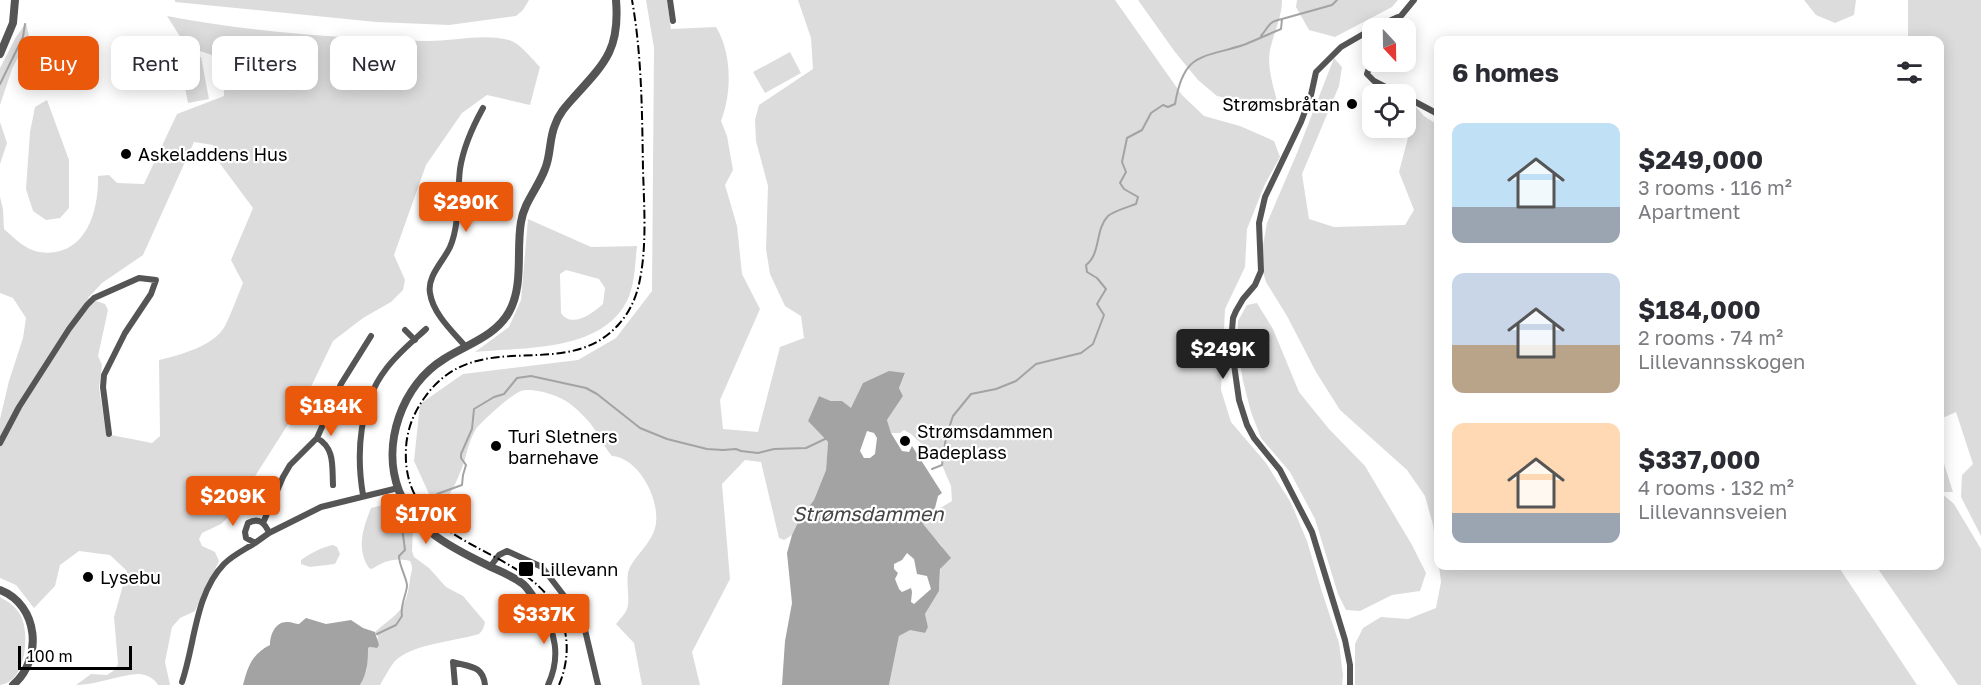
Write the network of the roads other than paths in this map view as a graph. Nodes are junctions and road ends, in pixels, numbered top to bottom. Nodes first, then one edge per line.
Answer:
1 (15, 0) edge
2 (616, 0) edge
3 (670, 0) edge
4 (1414, 0) edge
5 (1400, 16) joint
6 (1396, 18) edge
7 (674, 21) dead end
8 (1362, 35) edge
9 (0, 54) edge
10 (1368, 72) edge
11 (1380, 84) edge
12 (1416, 102) edge
13 (483, 108) dead end
14 (1434, 112) edge
15 (426, 329) dead end
16 (405, 330) dead end
17 (371, 336) dead end
18 (415, 340) junction
19 (466, 346) junction
20 (109, 434) dead end
21 (317, 438) junction
22 (0, 443) edge
23 (333, 485) dead end
24 (398, 488) junction
25 (363, 495) junction
26 (263, 523) junction
27 (269, 533) junction
28 (255, 543) junction
29 (490, 567) junction
30 (0, 590) edge
31 (539, 606) joint
32 (182, 682) dead end
33 (13, 685) edge
34 (455, 685) edge
35 (485, 685) edge
36 (548, 685) edge
37 (598, 685) edge
38 (1350, 685) edge

1 - 9 street
2 - 19 street
3 - 7 street
4 - 5 street
5 - 6 street
8 - 38 street
10 - 11 street
12 - 14 street
13 - 19 street
15 - 18 street
16 - 18 street
17 - 21 street
18 - 25 street
19 - 24 street
20 - 22 street
21 - 23 street
21 - 26 street
24 - 25 street
24 - 29 street
25 - 27 street
26 - 27 street
26 - 28 street
27 - 28 street
28 - 32 street
29 - 31 street
29 - 37 street
30 - 33 street
31 - 36 street
34 - 35 street

